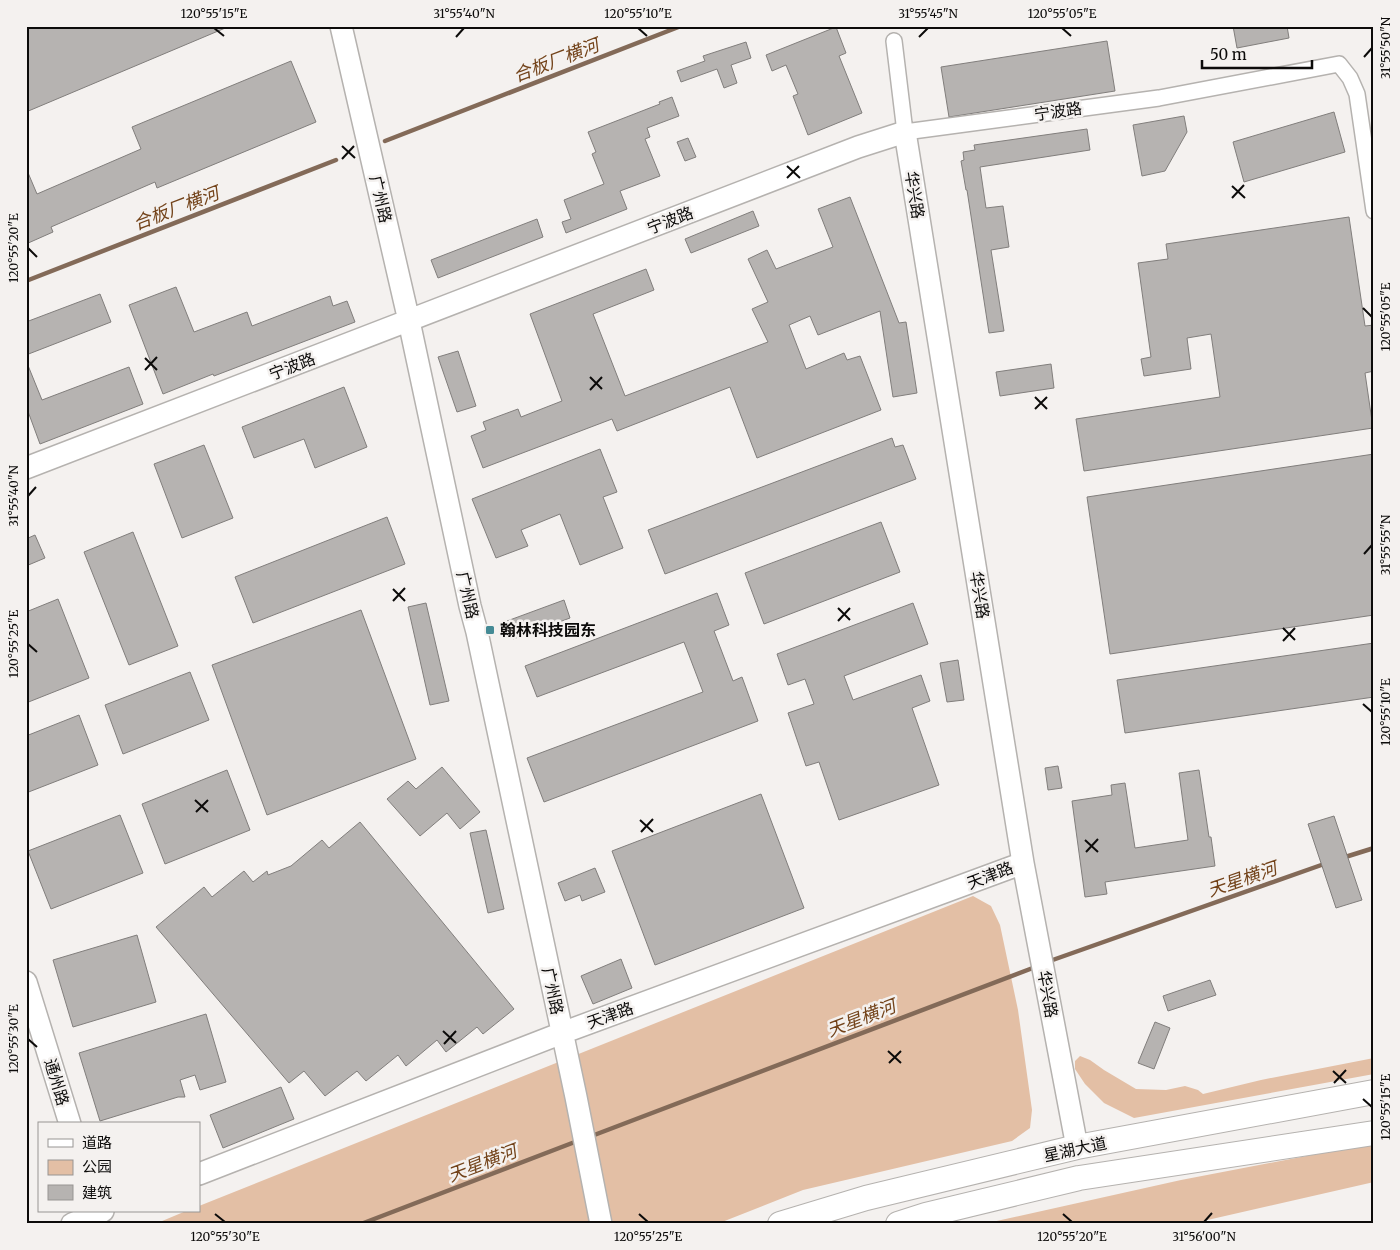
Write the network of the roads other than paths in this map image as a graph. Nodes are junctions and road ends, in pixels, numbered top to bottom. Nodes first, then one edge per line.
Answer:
1 (342, 26) edge
2 (894, 41) dead end
3 (905, 132) junction
4 (1374, 211) edge
5 (409, 321) junction
6 (26, 468) edge
7 (1023, 863) junction
8 (26, 982) edge
9 (562, 1033) junction
10 (1374, 1092) edge
11 (69, 1122) edge
12 (1374, 1133) edge
13 (1077, 1147) junction
14 (200, 1174) edge
15 (99, 1212) edge
16 (72, 1224) edge
17 (602, 1224) edge
18 (780, 1224) edge
19 (898, 1224) edge

1 - 5 street, 广州路
2 - 3 street, 华兴路
3 - 4 street, 宁波路
3 - 5 street, 宁波路
3 - 7 street, 华兴路
5 - 6 street, 宁波路
5 - 9 street, 广州路
7 - 9 street, 天津路
7 - 13 street, 华兴路
8 - 11 street, 通州路
9 - 14 street, 天津路
9 - 17 street, 广州路
10 - 13 main road, 星湖大道
12 - 19 main road, 星湖大道
13 - 18 main road, 星湖大道
15 - 16 street

